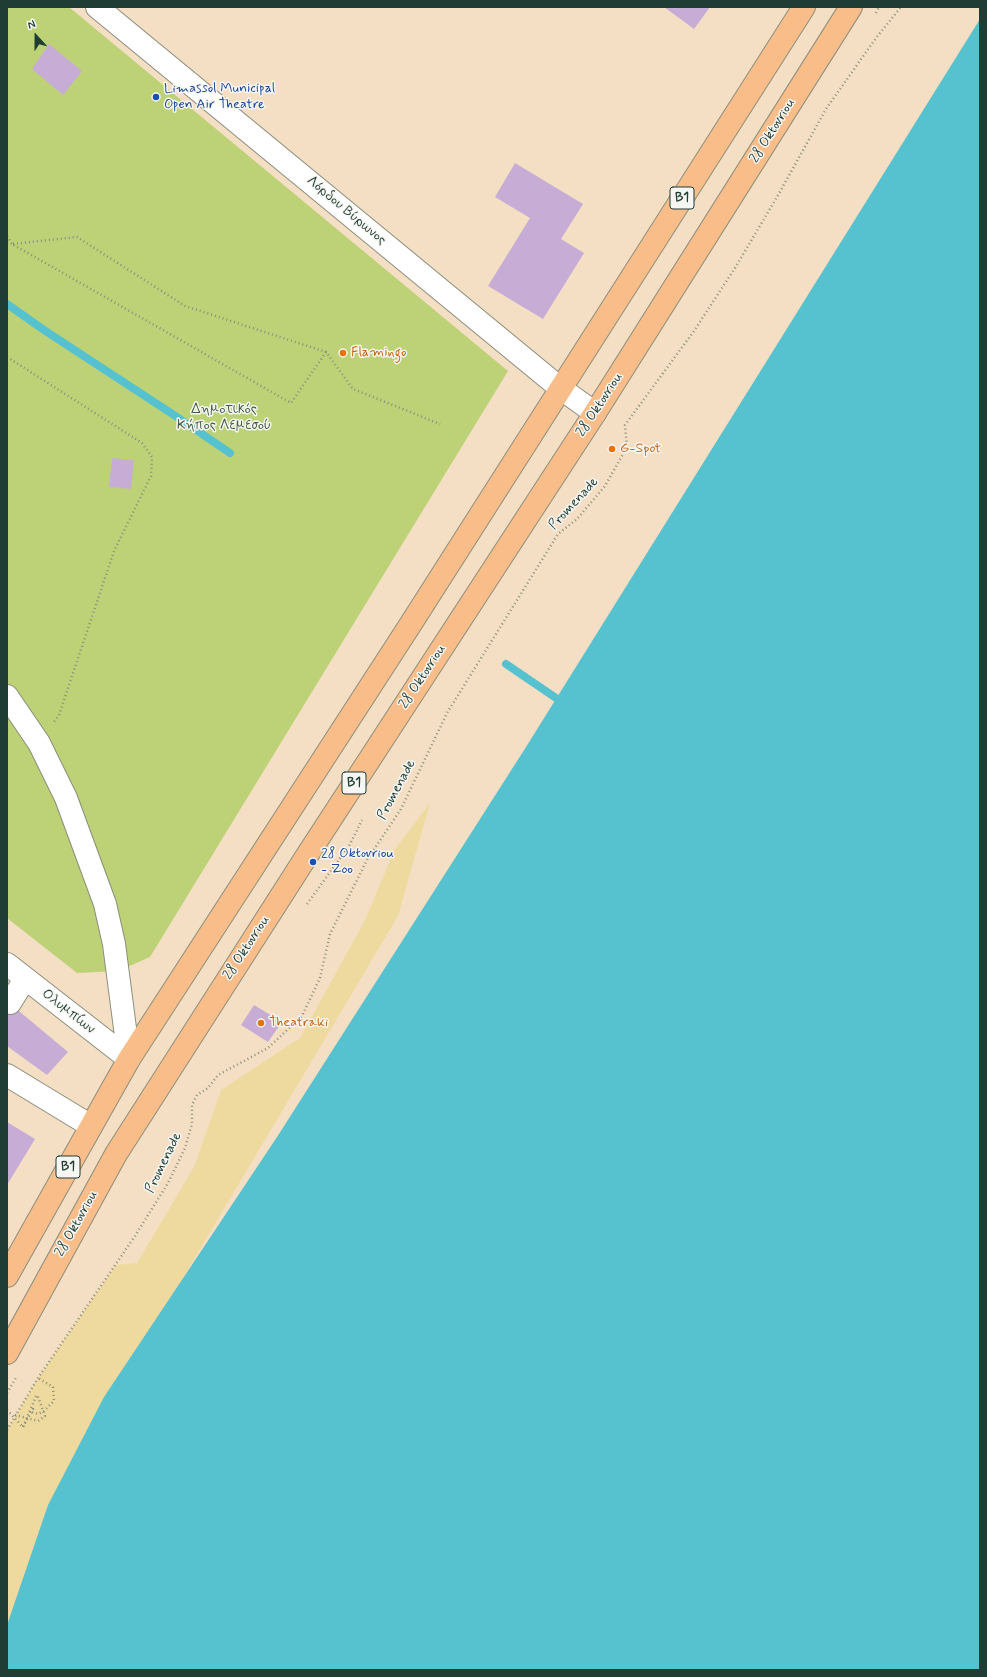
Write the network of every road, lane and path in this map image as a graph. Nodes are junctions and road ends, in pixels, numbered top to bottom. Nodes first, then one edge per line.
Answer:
1 (97, 7) edge
2 (804, 7) edge
3 (851, 7) edge
4 (901, 7) edge
5 (7, 236) edge
6 (12, 244) junction
7 (326, 352) junction
8 (7, 357) edge
9 (560, 388) junction
10 (595, 413) junction
11 (440, 424) dead end
12 (7, 696) edge
13 (39, 743) junction
14 (7, 964) edge
15 (25, 979) junction
16 (10, 1003) dead end
17 (129, 1059) junction
18 (7, 1075) edge
19 (91, 1126) junction
20 (7, 1276) edge
21 (7, 1353) edge
22 (38, 1378) junction
23 (7, 1410) edge
24 (44, 1411) junction
25 (15, 1415) junction
26 (23, 1427) junction
27 (7, 1430) edge

1 - 9 street, Λόρδου Βύρωνος
2 - 9 main road, B1
3 - 10 main road, 28 Oktovriou / B1
4 - 22 path, Promenade
5 - 6 path
6 - 7 path
6 - 7 path
7 - 11 path
8 - 13 path
9 - 10 street, Λόρδου Βύρωνος
9 - 17 main road, B1
10 - 21 main road, 28 Oktovriou / B1
12 - 13 street
13 - 17 street
14 - 15 street, Ολυμπίων
15 - 16 street
15 - 17 street, Ολυμπίων
17 - 19 main road, B1
18 - 19 street
19 - 20 main road, B1
22 - 24 path
22 - 25 path, Promenade
23 - 26 path, bridge
24 - 25 path
24 - 26 path
24 - 26 path, bridge
25 - 27 path, Promenade

